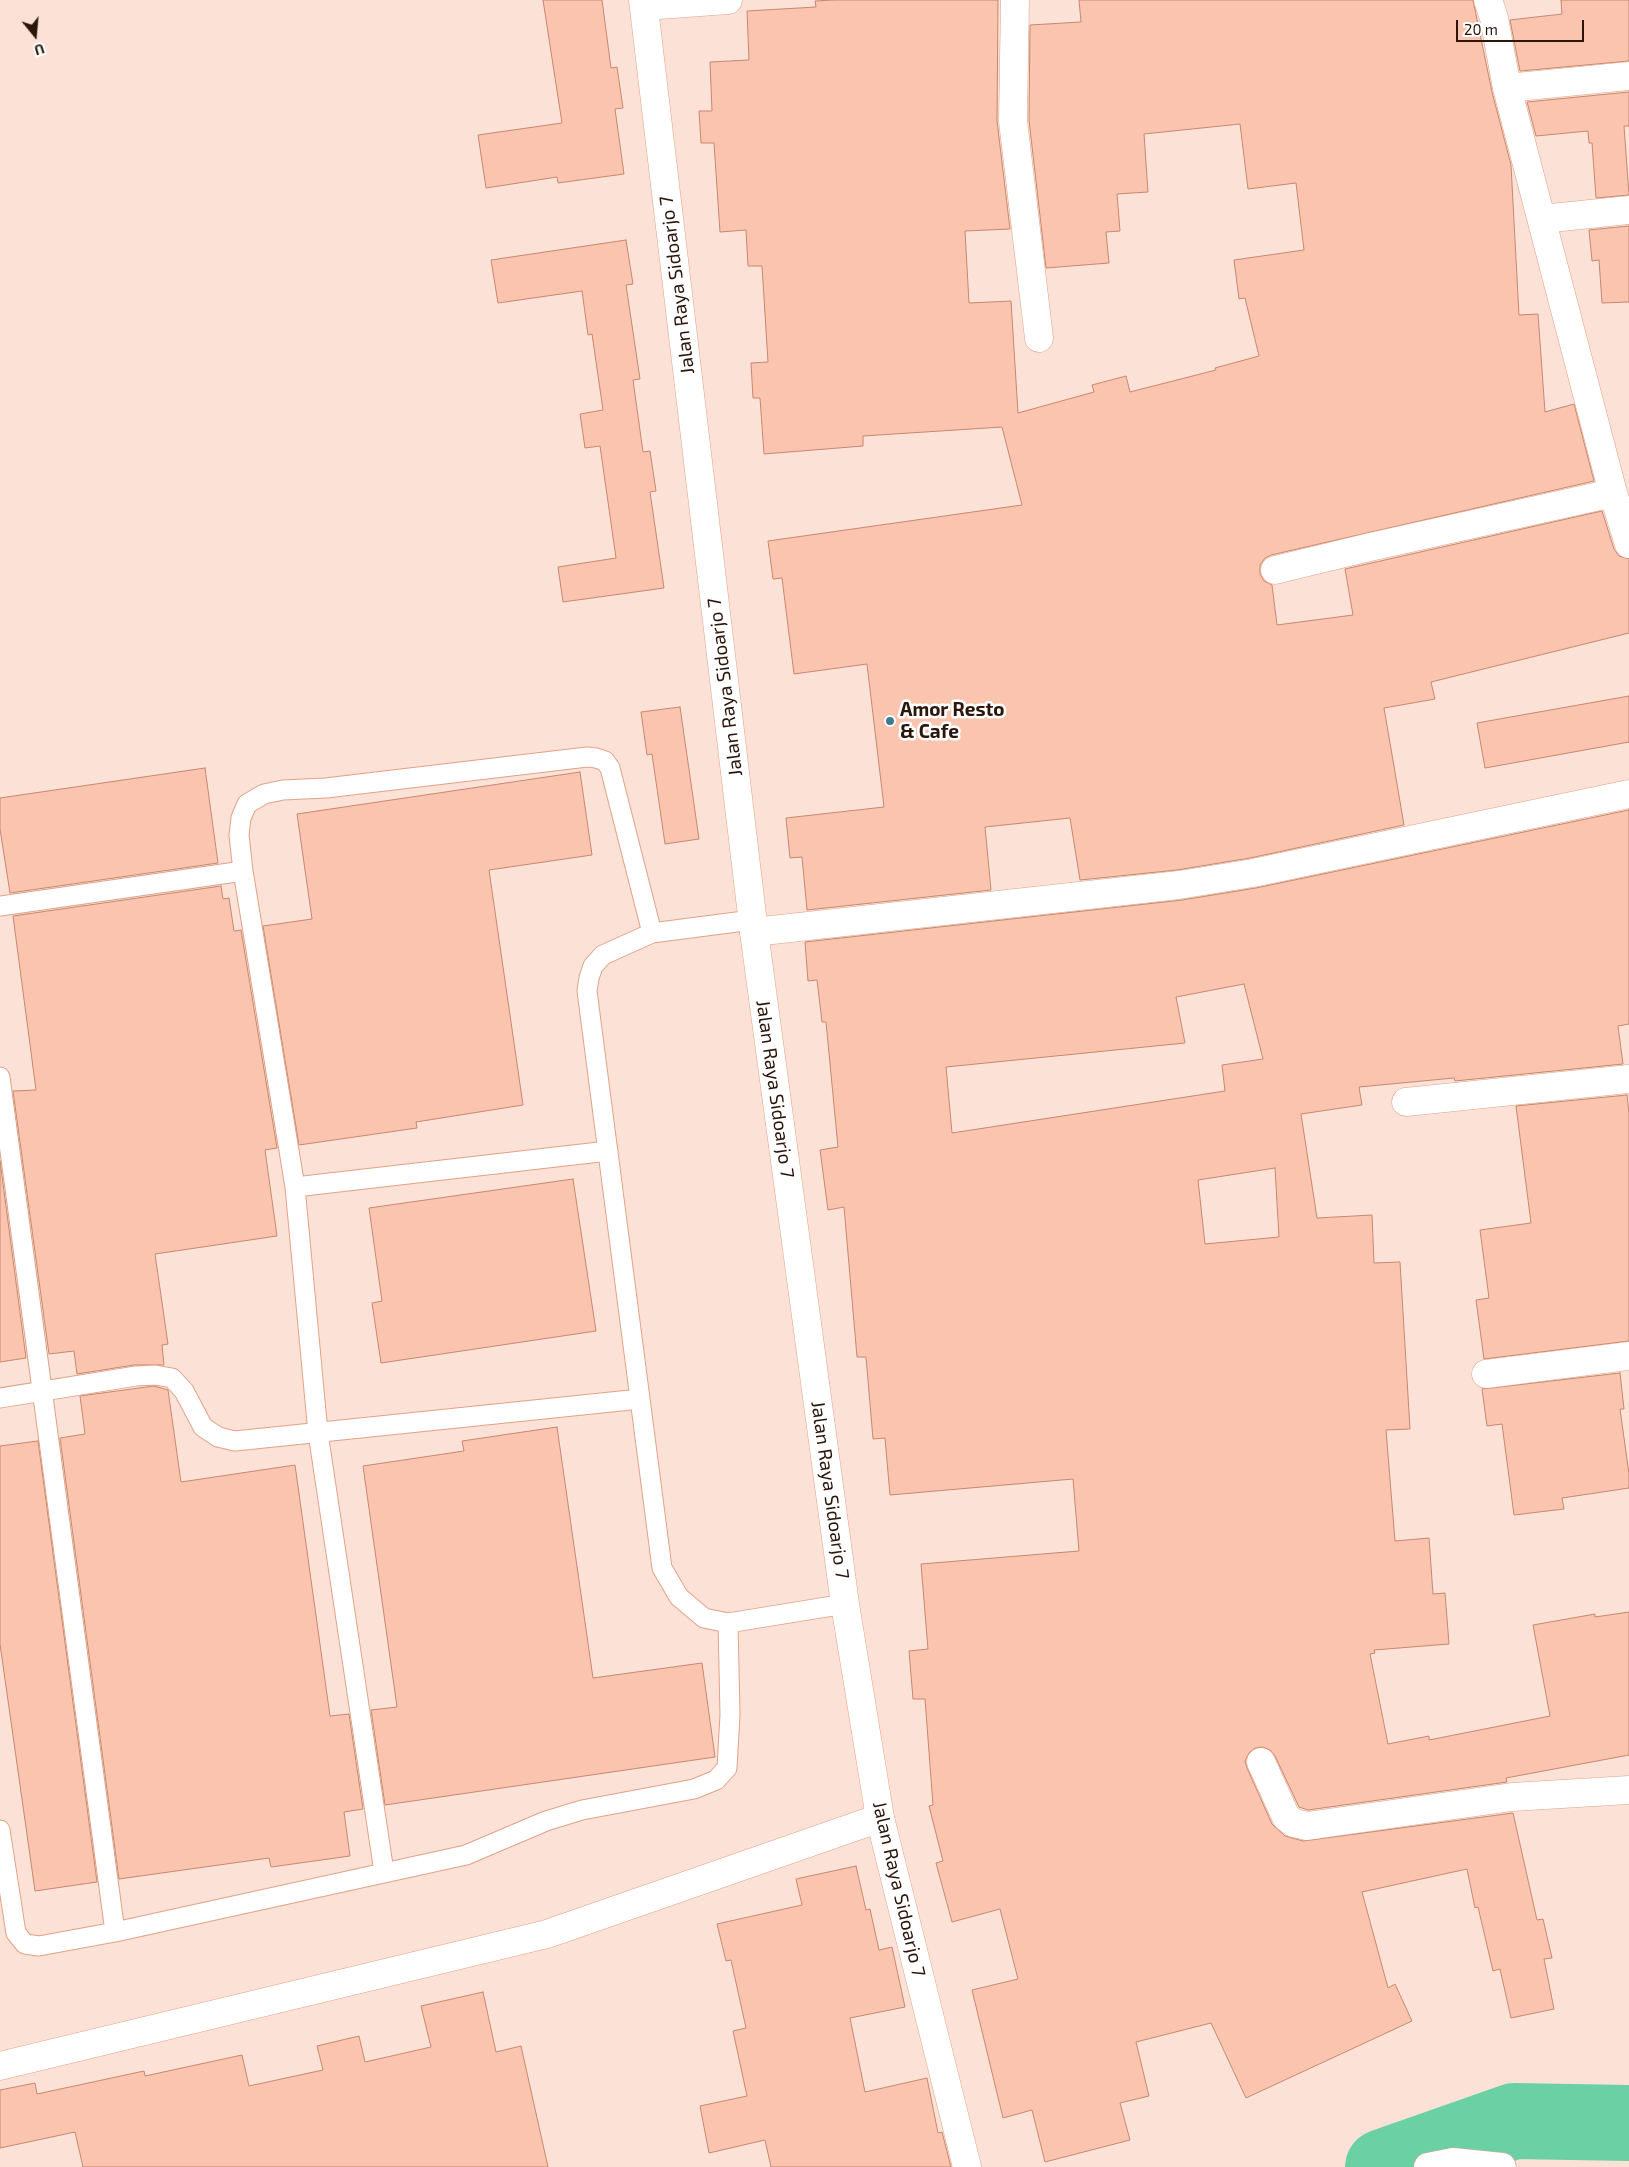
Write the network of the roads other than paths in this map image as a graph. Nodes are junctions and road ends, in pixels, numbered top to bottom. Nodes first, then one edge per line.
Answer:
1 (728, 0) edge
2 (1015, 0) edge
3 (1488, 0) edge
4 (643, 3) edge
5 (1629, 76) edge
6 (1508, 88) junction
7 (1629, 210) edge
8 (1542, 219) junction
9 (1038, 338) dead end
10 (1613, 494) junction
11 (1629, 544) edge
12 (1276, 570) dead end
13 (1629, 794) edge
14 (243, 870) junction
15 (0, 906) edge
16 (753, 926) junction
17 (652, 934) junction
18 (0, 1077) edge
19 (1629, 1079) edge
20 (1406, 1102) dead end
21 (608, 1151) junction
22 (295, 1187) junction
23 (1629, 1356) edge
24 (1486, 1374) dead end
25 (43, 1391) junction
26 (0, 1398) edge
27 (640, 1399) junction
28 (318, 1433) junction
29 (846, 1604) junction
30 (728, 1623) junction
31 (1261, 1762) dead end
32 (1629, 1790) edge
33 (880, 1818) junction
34 (0, 1830) edge
35 (384, 1872) junction
36 (115, 1932) junction
37 (0, 2066) edge
38 (967, 2167) edge
39 (1428, 2167) edge
40 (1502, 2167) edge

1 - 4 street
2 - 9 street
3 - 6 street
4 - 16 street, Jalan Raya Sidoarjo 7
5 - 6 street
6 - 8 street
7 - 8 street
8 - 10 street
10 - 11 street
10 - 12 street
13 - 16 street
14 - 15 lane
14 - 17 lane
14 - 22 lane
16 - 17 lane
16 - 29 street, Jalan Raya Sidoarjo 7
17 - 21 lane
18 - 25 lane
19 - 20 street
21 - 22 lane
21 - 27 lane
22 - 28 lane
23 - 24 street
25 - 26 lane
25 - 28 lane
25 - 36 lane
27 - 28 lane
27 - 30 lane
28 - 35 lane
29 - 30 lane
29 - 33 street, Jalan Raya Sidoarjo 7
30 - 35 lane
31 - 32 street
33 - 37 street
33 - 38 street, Jalan Raya Sidoarjo 7
34 - 36 lane
35 - 36 lane
39 - 40 street

